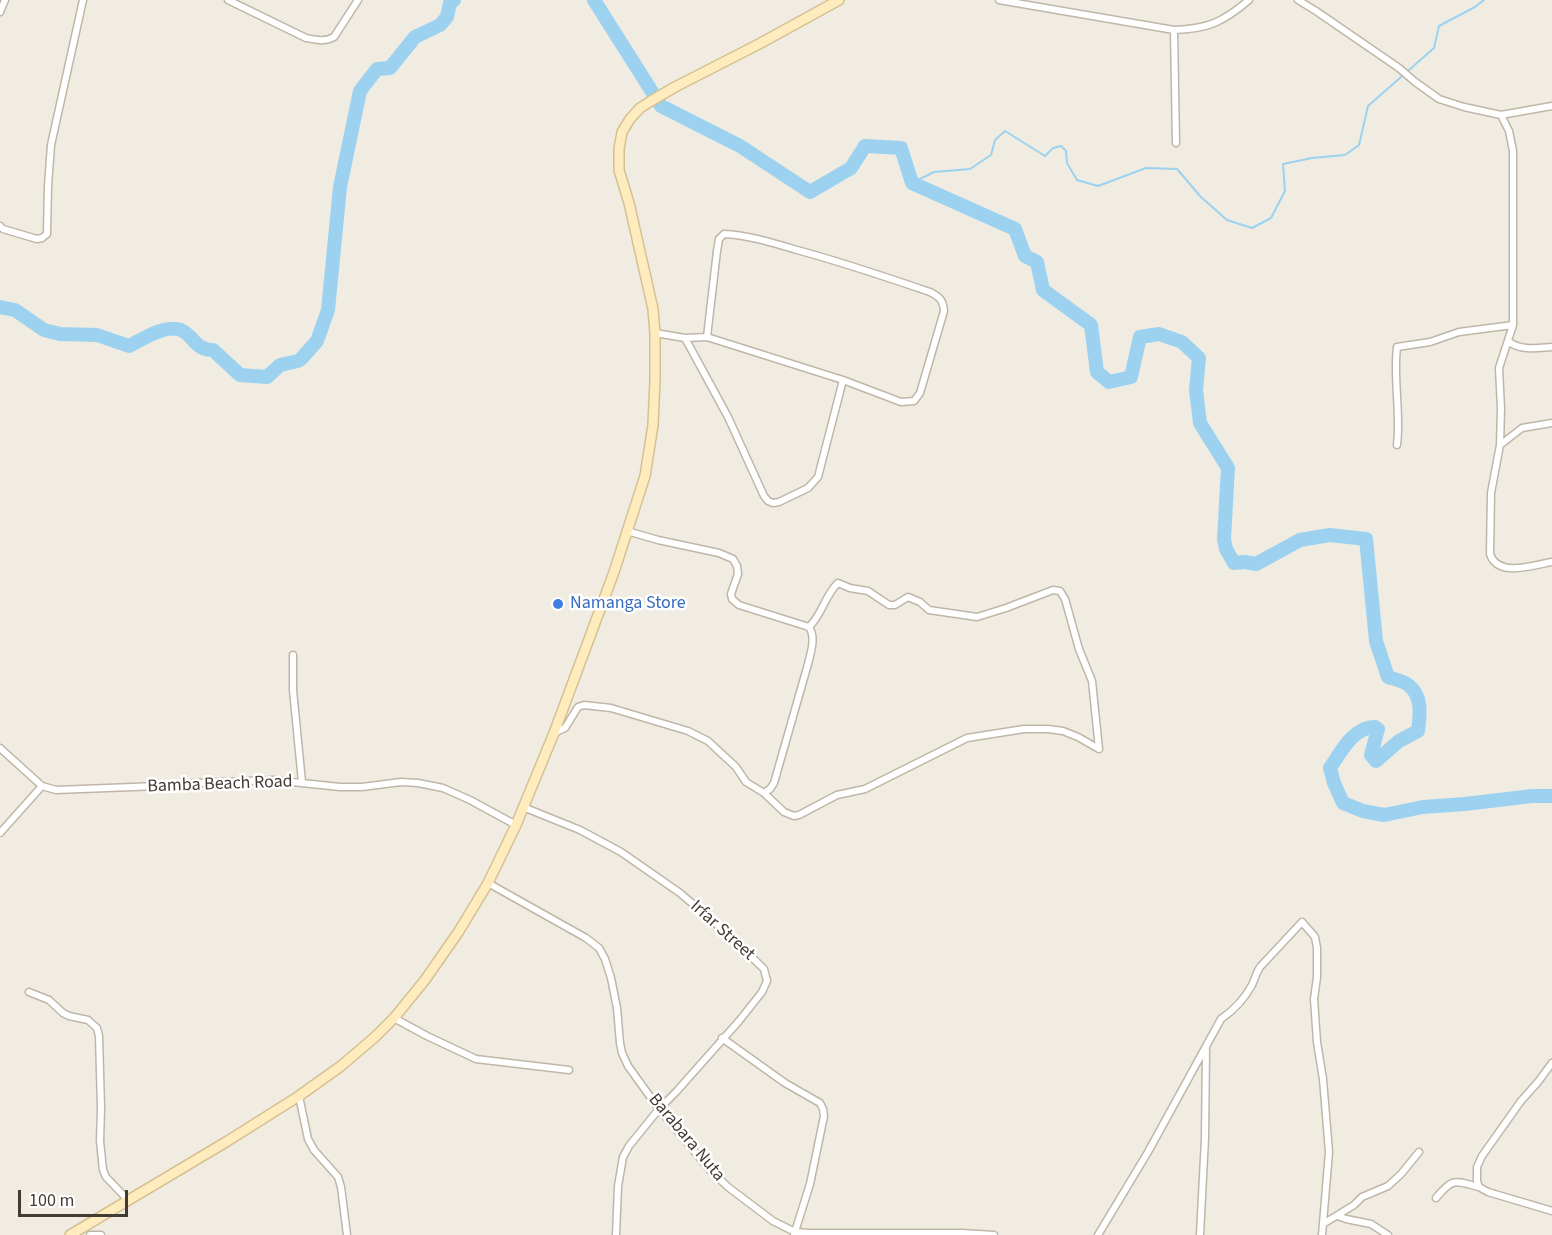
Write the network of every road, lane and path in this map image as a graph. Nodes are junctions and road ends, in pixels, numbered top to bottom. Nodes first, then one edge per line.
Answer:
1 (5, 0) edge
2 (82, 0) edge
3 (228, 0) edge
4 (358, 0) edge
5 (838, 0) edge
6 (999, 0) edge
7 (1249, 0) edge
8 (1298, 0) edge
9 (0, 12) edge
10 (1174, 30) junction
11 (1552, 106) edge
12 (1501, 115) junction
13 (1176, 143) dead end
14 (0, 226) edge
15 (1513, 325) junction
16 (655, 333) junction
17 (707, 337) junction
18 (685, 338) junction
19 (1509, 342) junction
20 (1552, 347) edge
21 (843, 380) junction
22 (1552, 423) edge
23 (1397, 445) dead end
24 (1500, 445) junction
25 (627, 531) junction
26 (1552, 562) edge
27 (809, 627) junction
28 (293, 655) dead end
29 (554, 733) junction
30 (0, 748) edge
31 (302, 782) junction
32 (42, 786) junction
33 (764, 793) junction
34 (523, 807) junction
35 (516, 825) junction
36 (0, 833) edge
37 (488, 883) junction
38 (29, 992) dead end
39 (394, 1018) junction
40 (722, 1038) junction
41 (1206, 1050) junction
42 (1552, 1063) edge
43 (569, 1070) dead end
44 (299, 1096) junction
45 (659, 1109) junction
46 (1419, 1152) dead end
47 (1479, 1188) junction
48 (1436, 1198) dead end
49 (128, 1200) junction
50 (1552, 1211) edge
51 (1338, 1216) junction
52 (1323, 1224) junction
53 (795, 1233) edge
54 (70, 1235) edge
55 (90, 1235) edge
56 (101, 1235) edge
57 (347, 1235) edge
58 (616, 1235) edge
59 (994, 1235) edge
60 (1098, 1235) edge
61 (1200, 1235) edge
62 (1322, 1235) edge
63 (1388, 1235) edge

1 - 9 street
2 - 14 street
3 - 4 street
5 - 16 main road
6 - 10 street
7 - 10 street
8 - 12 street
10 - 13 street
11 - 12 street
12 - 15 street
15 - 19 street
15 - 23 street
16 - 18 street
16 - 25 main road
17 - 18 street
17 - 21 street
17 - 21 street
18 - 21 street
19 - 20 street
19 - 24 street
22 - 24 street
24 - 26 street
25 - 27 street
25 - 29 main road
27 - 33 street
27 - 33 street
28 - 31 street
29 - 33 street
29 - 34 main road
30 - 32 street
31 - 32 street, Bamba Beach Road
31 - 35 street, Bamba Beach Road
32 - 36 street
34 - 35 main road
34 - 40 street, Irfar Street
35 - 37 main road
37 - 39 main road
37 - 45 street, Barabara Nuta
38 - 49 street
39 - 43 street
39 - 44 main road
40 - 45 street, Irfar Street
40 - 53 street
41 - 52 street
41 - 60 street
41 - 61 street
42 - 47 street
44 - 49 main road
44 - 57 street
45 - 53 street, Barabara Nuta
45 - 58 street, Irfar Street
46 - 51 street
47 - 48 street
47 - 50 street
49 - 54 main road
51 - 52 street
51 - 63 street
52 - 62 street
53 - 59 street, Barabara Nuta
55 - 56 street

